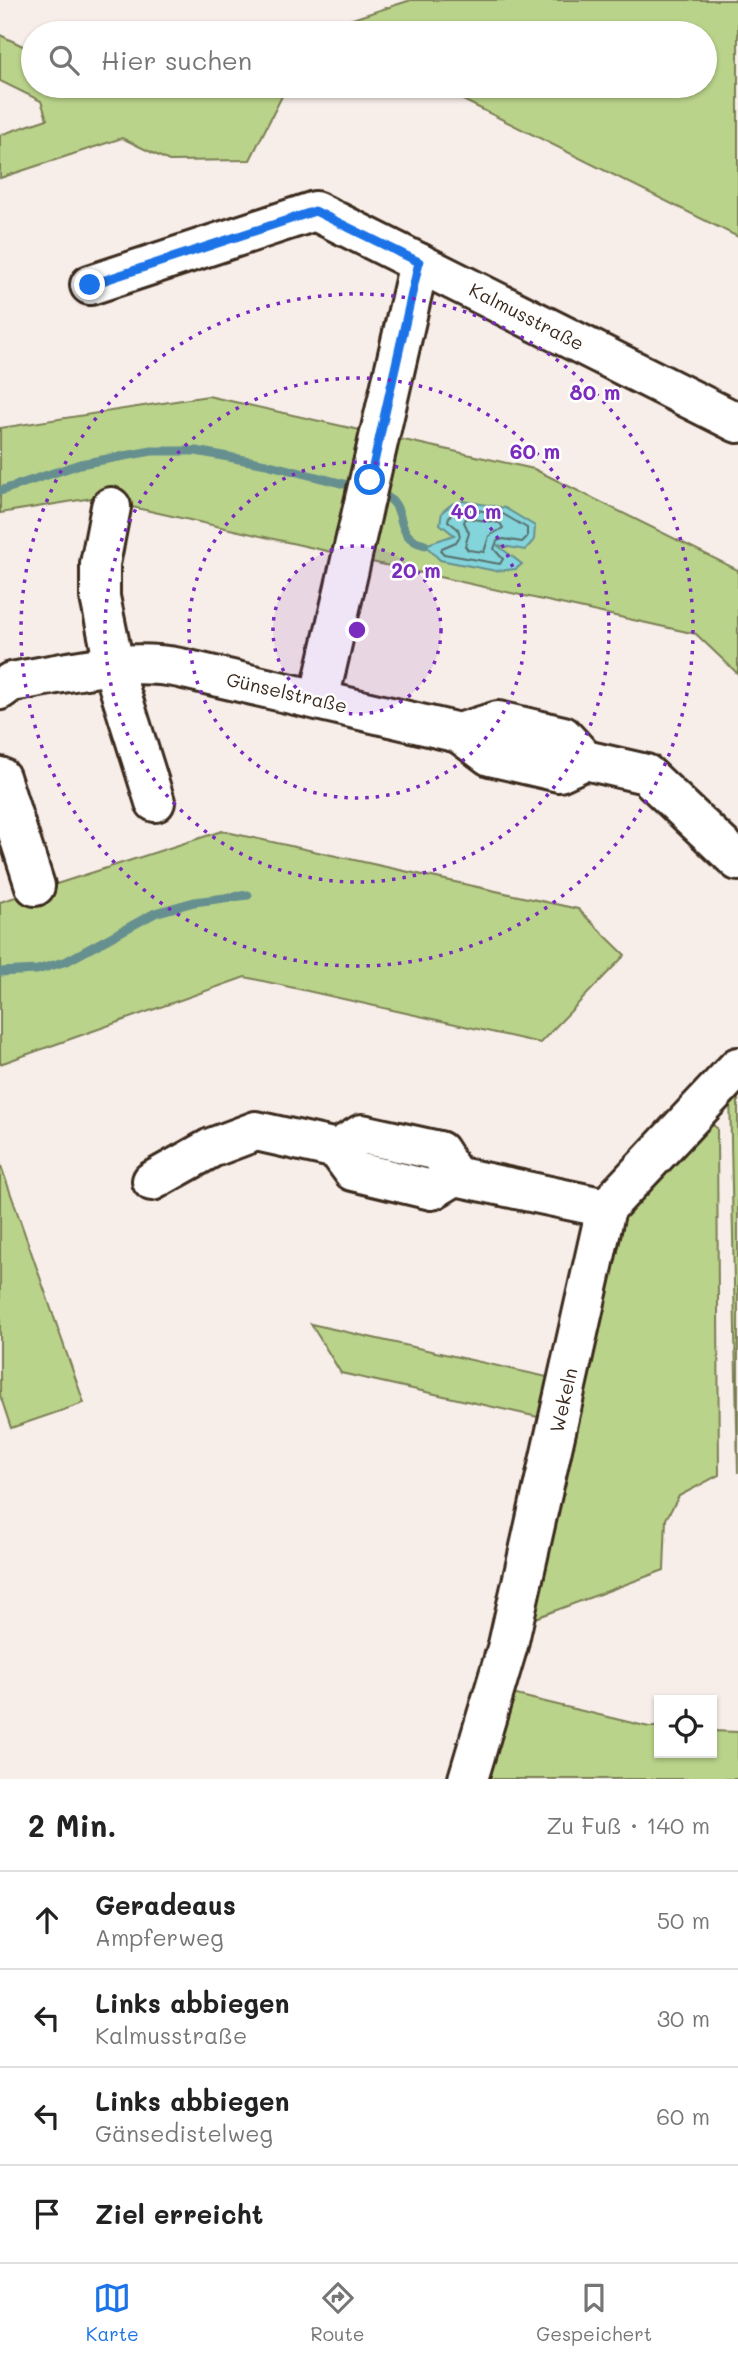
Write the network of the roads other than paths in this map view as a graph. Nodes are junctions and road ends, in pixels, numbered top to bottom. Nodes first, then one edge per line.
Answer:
1 (419, 262) junction
2 (90, 285) dead end
3 (738, 423) edge
4 (111, 508) dead end
5 (113, 665) junction
6 (0, 690) edge
7 (319, 700) junction
8 (0, 777) edge
9 (155, 802) dead end
10 (738, 861) edge
11 (34, 886) dead end
12 (738, 1067) edge
13 (152, 1181) dead end
14 (606, 1208) junction
15 (468, 1779) edge

1 - 2 street, Kalmusstraße
1 - 3 street, Kalmusstraße
1 - 7 street
4 - 5 street
5 - 6 street, Günselstraße
5 - 7 street, Günselstraße
5 - 9 street
7 - 10 street, Günselstraße
8 - 11 street
12 - 14 street
13 - 14 street
14 - 15 street, Wekeln

